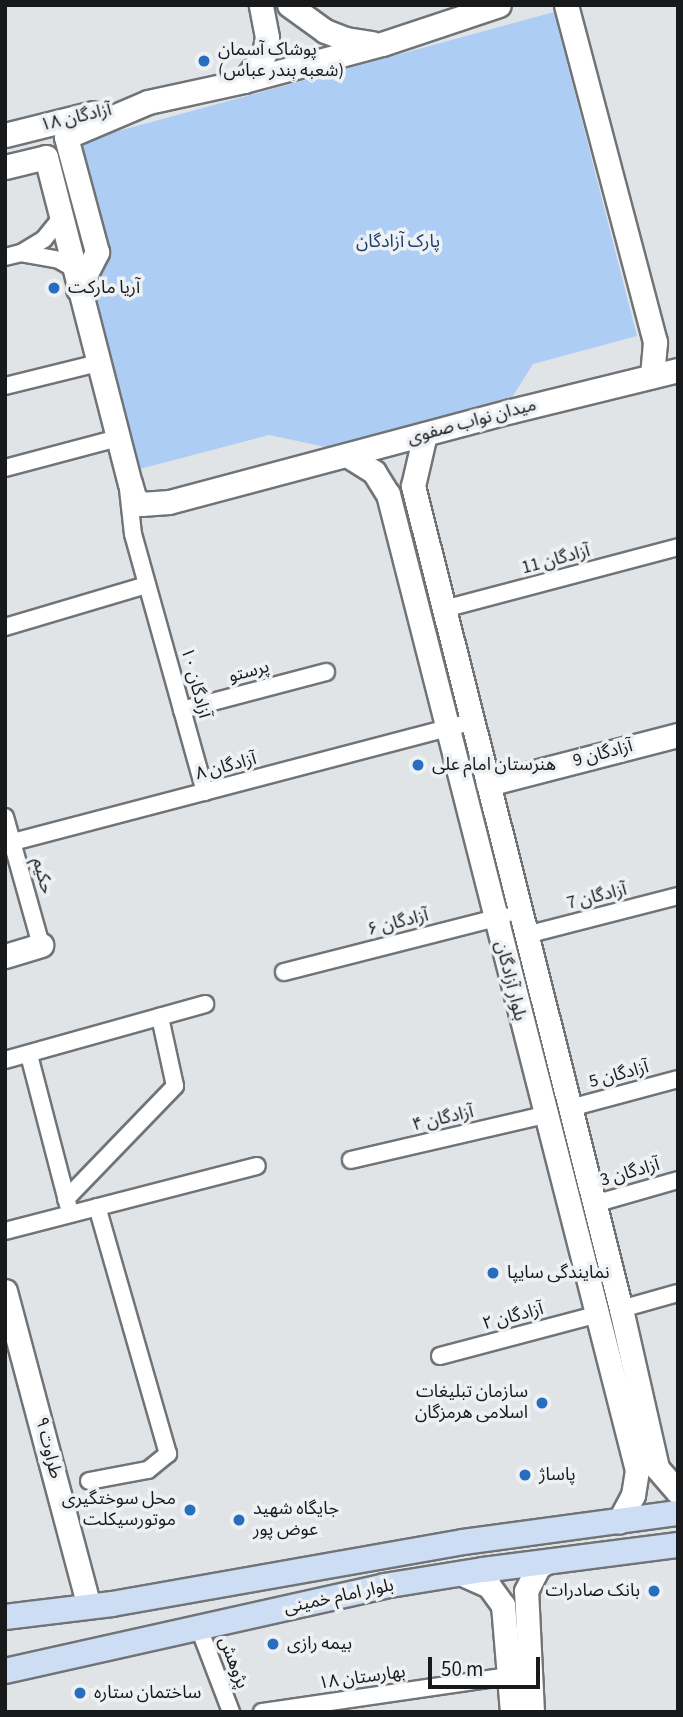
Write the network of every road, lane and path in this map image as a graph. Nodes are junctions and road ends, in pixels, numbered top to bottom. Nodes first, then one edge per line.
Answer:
1 (289, 5) edge
2 (499, 5) edge
3 (566, 5) edge
4 (269, 7) edge
5 (382, 44) junction
6 (244, 81) junction
7 (148, 102) junction
8 (5, 135) edge
9 (5, 167) edge
10 (61, 218) junction
11 (13, 255) edge
12 (76, 278) junction
13 (98, 363) junction
14 (678, 370) edge
15 (652, 376) junction
16 (5, 386) edge
17 (425, 434) junction
18 (118, 438) junction
19 (347, 455) junction
20 (5, 468) edge
21 (126, 468) junction
22 (413, 486) junction
23 (388, 494) junction
24 (169, 502) junction
25 (133, 534) junction
26 (678, 547) edge
27 (147, 585) junction
28 (444, 609) junction
29 (5, 627) edge
30 (327, 672) dead end
31 (182, 710) junction
32 (472, 722) junction
33 (448, 728) junction
34 (678, 735) edge
35 (488, 785) junction
36 (205, 792) junction
37 (5, 817) edge
38 (13, 842) junction
39 (678, 896) edge
40 (520, 911) junction
41 (494, 918) junction
42 (526, 935) junction
43 (41, 945) joint
44 (5, 956) edge
45 (284, 972) dead end
46 (205, 1004) dead end
47 (160, 1017) junction
48 (29, 1055) junction
49 (5, 1060) edge
50 (678, 1079) edge
51 (570, 1108) junction
52 (545, 1115) junction
53 (351, 1160) dead end
54 (257, 1166) dead end
55 (678, 1180) edge
56 (594, 1204) junction
57 (68, 1207) junction
58 (97, 1207) junction
59 (5, 1231) edge
60 (5, 1291) edge
61 (678, 1293) edge
62 (621, 1309) junction
63 (595, 1315) junction
64 (440, 1356) dead end
65 (89, 1481) dead end
66 (678, 1492) edge
67 (678, 1513) edge
68 (620, 1521) junction
69 (678, 1545) edge
70 (548, 1561) junction
71 (460, 1573) junction
72 (89, 1606) junction
73 (5, 1617) edge
74 (199, 1628) junction
75 (5, 1671) edge
76 (509, 1676) junction
77 (231, 1712) edge
78 (262, 1712) edge
79 (512, 1712) edge
80 (532, 1712) edge

1 - 5 main road
2 - 5 main road
3 - 15 main road
4 - 6 main road
5 - 6 main road
6 - 7 main road
7 - 8 main road, آزادگان ۱۸
7 - 12 main road
9 - 10 main road, میدان نواب صفوی
10 - 11 street
10 - 12 main road, میدان نواب صفوی
11 - 12 street
12 - 13 main road, میدان نواب صفوی
13 - 16 street
13 - 18 main road, میدان نواب صفوی
14 - 15 main road, میدان نواب صفوی
15 - 17 main road, میدان نواب صفوی
17 - 19 main road, میدان نواب صفوی
17 - 22 main road, بلوار آزادگان
18 - 20 street
18 - 21 main road, میدان نواب صفوی
19 - 23 main road, بلوار آزادگان
19 - 24 main road, میدان نواب صفوی
21 - 24 main road, میدان نواب صفوی
21 - 25 street, آزادگان ۱۰
22 - 23 main road
22 - 28 main road, بلوار آزادگان
23 - 33 main road, بلوار آزادگان
24 - 25 street
25 - 27 street, آزادگان ۱۰
26 - 28 street, آزادگان 11
27 - 29 street
27 - 31 street, آزادگان ۱۰
28 - 32 main road, بلوار آزادگان
30 - 31 street, پرستو
31 - 36 street, آزادگان ۱۰
32 - 33 street, آزادگان ۸
32 - 35 main road, بلوار آزادگان
33 - 36 street, آزادگان ۸
33 - 41 main road, بلوار آزادگان
34 - 35 main road, آزادگان 9
35 - 40 main road, بلوار آزادگان
36 - 38 street, آزادگان ۸
37 - 38 street, حکیم
38 - 43 street, حکیم
39 - 42 street, آزادگان 7
40 - 41 street, آزادگان ۶
40 - 42 main road, بلوار آزادگان
41 - 45 street, آزادگان ۶
41 - 52 main road, بلوار آزادگان
42 - 51 main road, بلوار آزادگان
43 - 44 main road
46 - 47 street
47 - 48 street
47 - 57 street
48 - 49 street
48 - 57 street
50 - 51 street, آزادگان 5
51 - 52 main road
51 - 56 main road, بلوار آزادگان
52 - 53 street, آزادگان ۴
52 - 63 main road, بلوار آزادگان
54 - 58 street
55 - 56 street, آزادگان 3
56 - 62 main road, بلوار آزادگان
57 - 58 street
57 - 59 street
58 - 65 street
60 - 72 main road, طراوت ۹
61 - 62 street
62 - 63 main road
62 - 66 main road, بلوار آزادگان
63 - 64 street, آزادگان ۲
63 - 68 main road, بلوار آزادگان
67 - 68 main road, بلوار امام خمینی
68 - 72 main road, بلوار امام خمینی
69 - 70 main road, بلوار امام خمینی
70 - 71 main road, بلوار امام خمینی
70 - 80 main road
71 - 74 main road, بلوار امام خمینی
71 - 76 main road
72 - 73 main road, بلوار امام خمینی
74 - 75 main road, بلوار امام خمینی
74 - 77 street, پژوهش
76 - 78 street, بهارستان ۱۸
76 - 79 main road

